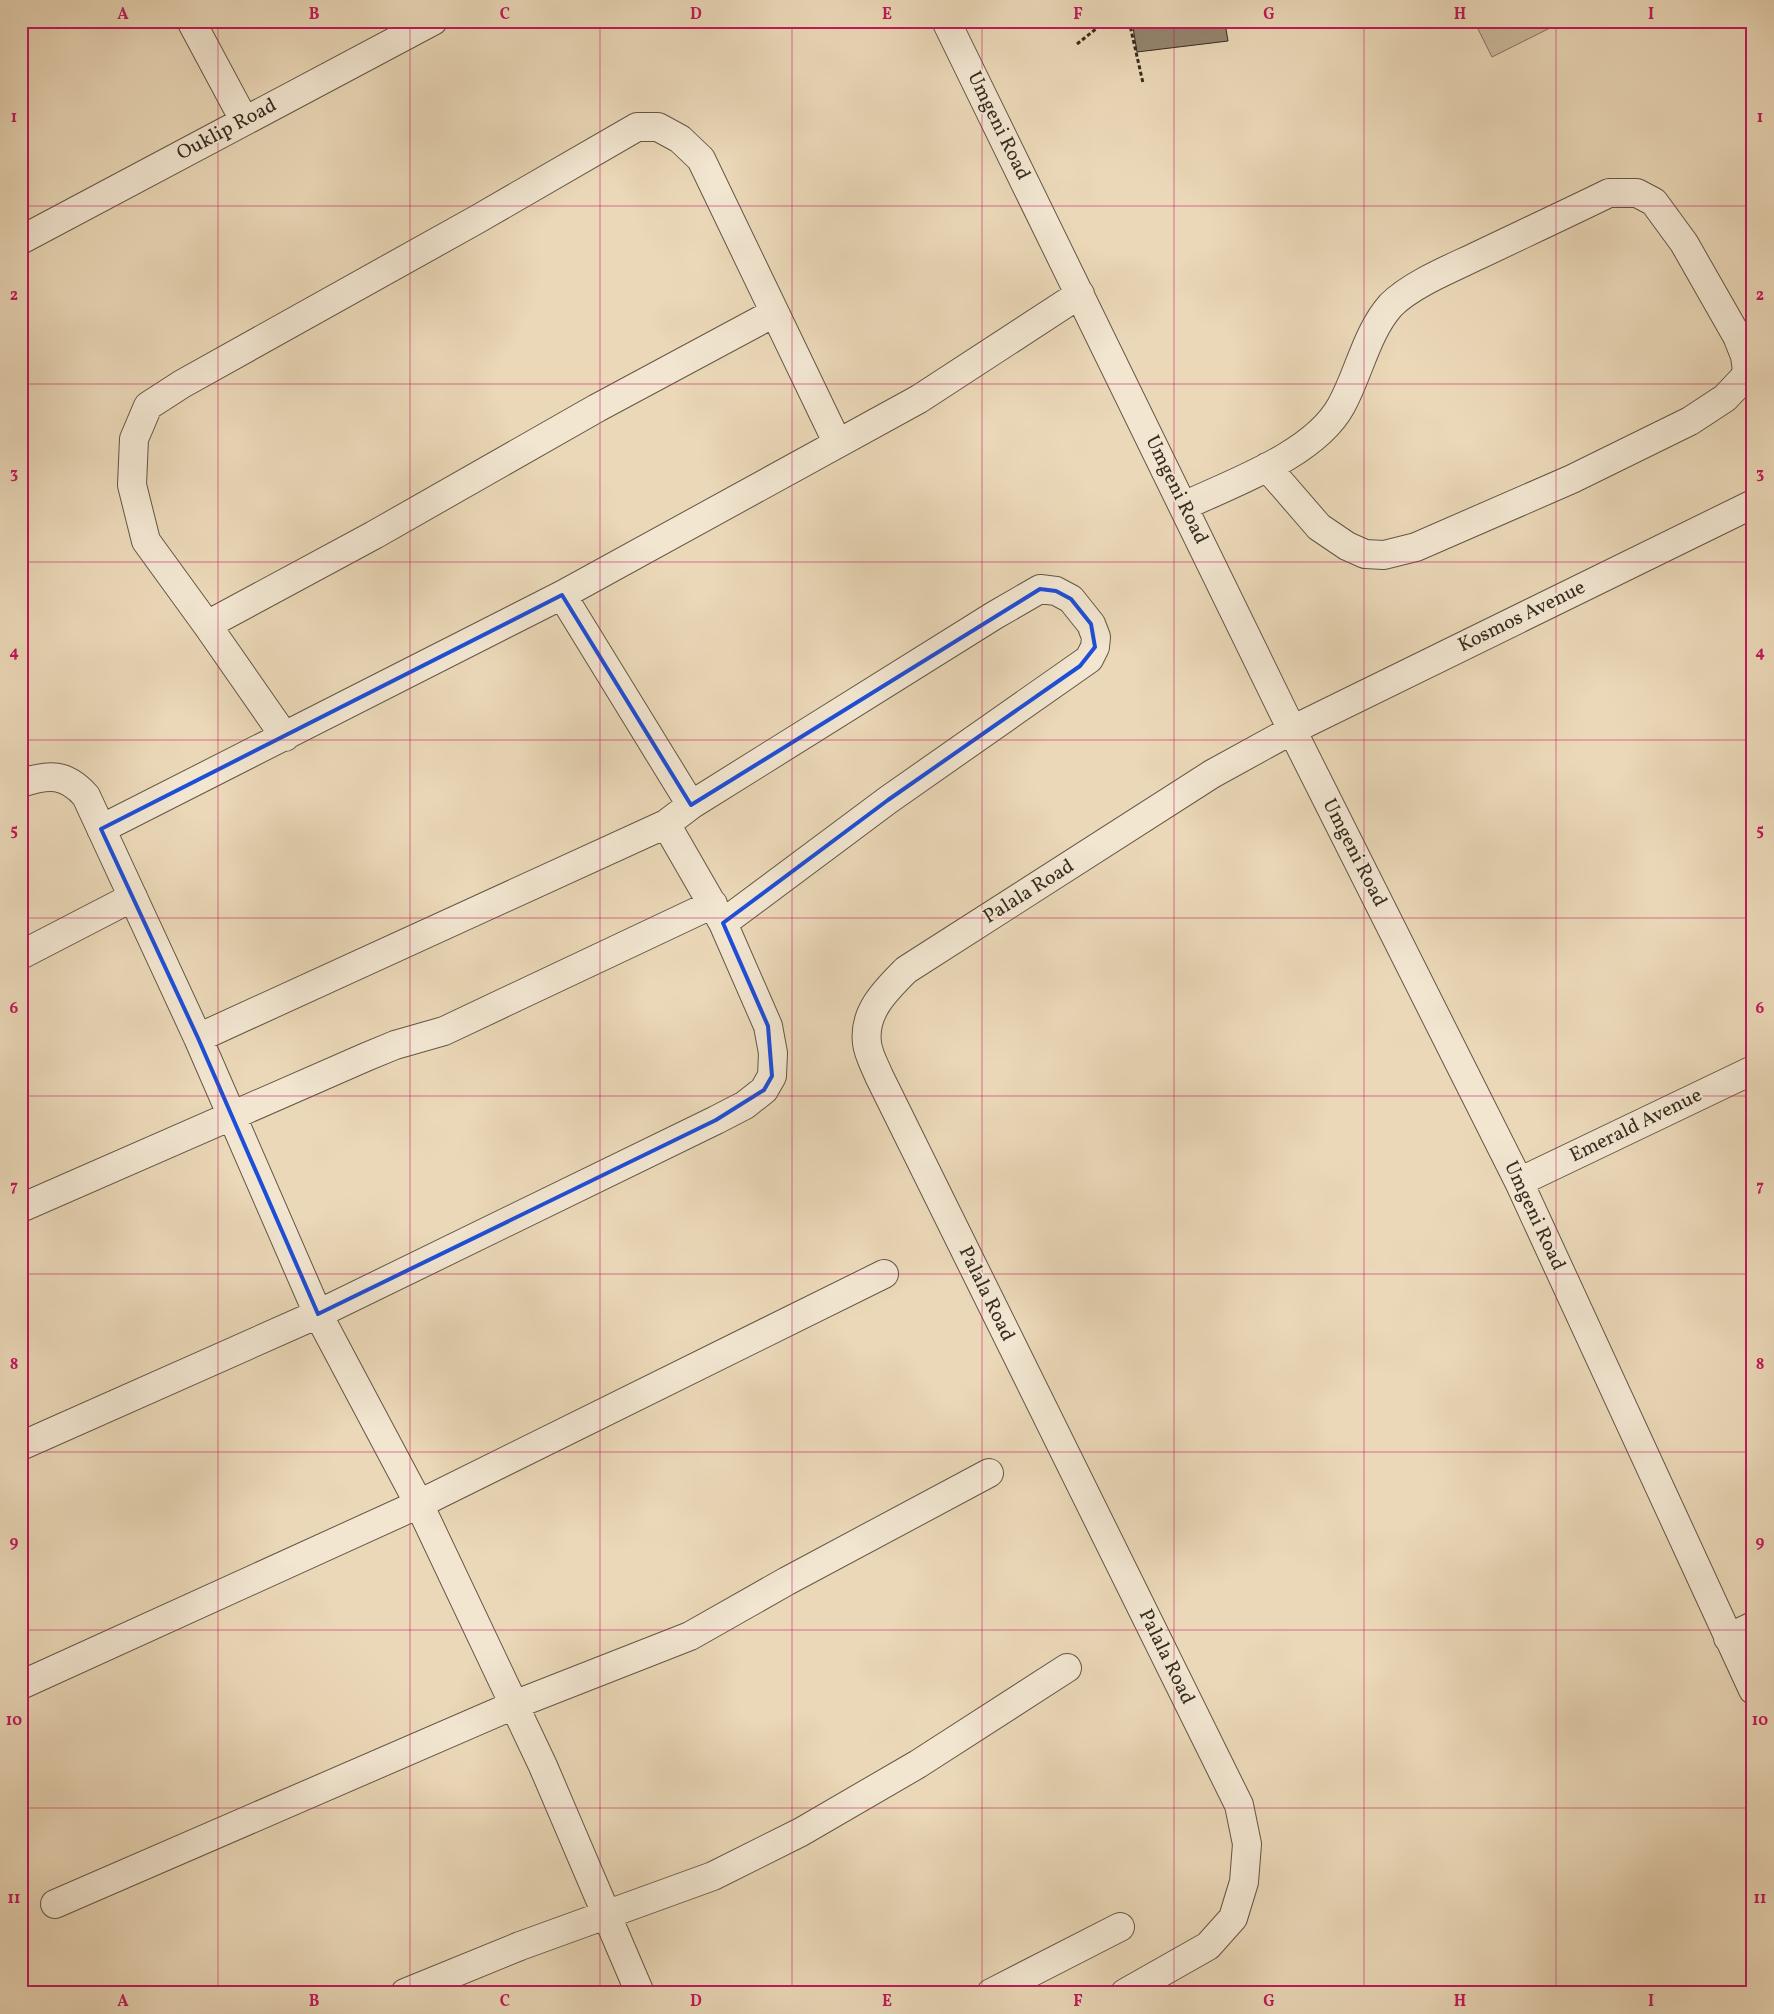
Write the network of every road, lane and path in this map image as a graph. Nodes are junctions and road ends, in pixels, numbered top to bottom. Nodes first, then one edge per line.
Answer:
1 (191, 21) edge
2 (433, 21) edge
3 (946, 21) edge
4 (1106, 21) edge
5 (1129, 21) edge
6 (1272, 21) edge
7 (1275, 27) dead end
8 (1076, 44) dead end
9 (1142, 83) dead end
10 (244, 120) junction
11 (21, 240) edge
12 (1080, 294) junction
13 (774, 313) junction
14 (837, 442) junction
15 (1267, 468) junction
16 (1753, 504) edge
17 (1184, 506) junction
18 (562, 595) junction
19 (208, 625) junction
20 (1292, 730) junction
21 (285, 737) junction
22 (21, 783) edge
23 (691, 805) junction
24 (666, 824) junction
25 (101, 829) junction
26 (133, 897) junction
27 (718, 913) junction
28 (21, 955) edge
29 (198, 1038) junction
30 (1753, 1070) edge
31 (232, 1115) junction
32 (1519, 1182) junction
33 (21, 1208) edge
34 (884, 1274) dead end
35 (318, 1314) junction
36 (21, 1446) edge
37 (989, 1473) dead end
38 (419, 1504) junction
39 (1753, 1626) edge
40 (1728, 1638) junction
41 (1067, 1668) dead end
42 (21, 1685) edge
43 (1753, 1690) edge
44 (514, 1705) junction
45 (55, 1904) dead end
46 (607, 1916) junction
47 (1120, 1927) dead end
48 (405, 1993) edge
49 (640, 1993) edge
50 (991, 1993) edge
51 (1125, 1993) edge

1 - 10 street
2 - 10 street, Ouklip Road
3 - 12 street, Umgeni Road
4 - 8 path
5 - 9 path
6 - 7 path
10 - 11 street, Ouklip Road
12 - 14 street
12 - 17 street, Umgeni Road
13 - 14 street
13 - 19 street
13 - 19 street
14 - 18 street
15 - 15 street
15 - 17 street
16 - 20 street, Kosmos Avenue
17 - 20 street, Umgeni Road
18 - 21 street
18 - 23 street
19 - 21 street
20 - 32 street, Umgeni Road
20 - 51 street, Palala Road
21 - 25 street
22 - 25 street
23 - 24 street
23 - 27 street
24 - 27 street
24 - 29 street
25 - 26 street
26 - 28 street
26 - 29 street
27 - 31 street
27 - 35 street
29 - 31 street
30 - 32 street, Emerald Avenue
31 - 33 street
31 - 35 street
32 - 40 street, Umgeni Road
34 - 38 street
35 - 36 street
35 - 38 street
37 - 44 street
38 - 42 street
38 - 44 street
39 - 40 street
40 - 43 street, Umgeni Road
41 - 46 street
44 - 45 street
44 - 46 street
46 - 48 street
46 - 49 street
47 - 50 street

